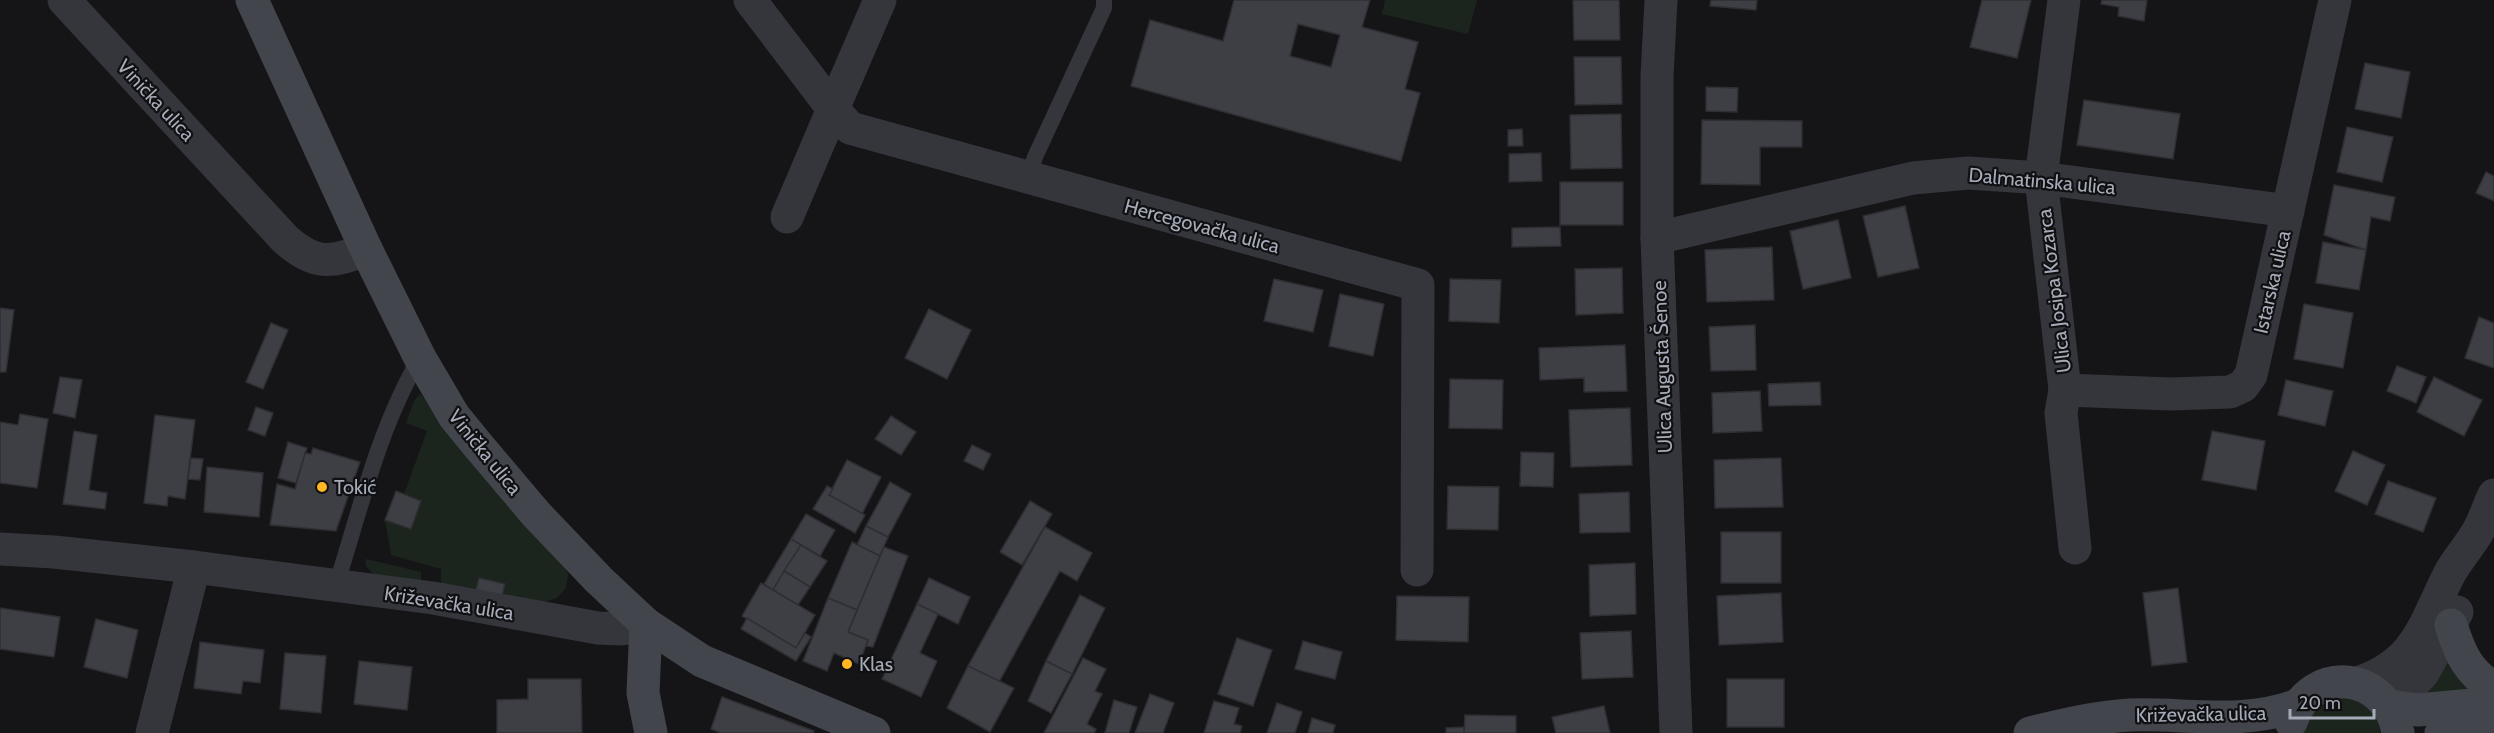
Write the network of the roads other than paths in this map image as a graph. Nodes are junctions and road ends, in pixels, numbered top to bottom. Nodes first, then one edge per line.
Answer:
1 (64, 0) edge
2 (252, 0) edge
3 (750, 0) edge
4 (880, 0) edge
5 (1104, 0) edge
6 (1661, 0) edge
7 (2064, 0) edge
8 (2336, 0) edge
9 (833, 109) junction
10 (1028, 178) junction
11 (2041, 178) junction
12 (2288, 211) junction
13 (787, 217) dead end
14 (1657, 238) junction
15 (366, 249) junction
16 (420, 358) junction
17 (2065, 390) junction
18 (2494, 495) edge
19 (2477, 532) junction
20 (2075, 548) dead end
21 (0, 549) edge
22 (194, 567) junction
23 (1417, 570) dead end
24 (336, 586) junction
25 (646, 624) junction
26 (2451, 625) junction
27 (2357, 683) junction
28 (2494, 688) edge
29 (2494, 703) edge
30 (2295, 719) edge
31 (2394, 720) edge
32 (2494, 724) edge
33 (152, 733) edge
34 (651, 733) edge
35 (874, 733) edge
36 (1676, 733) edge
37 (2030, 733) edge
38 (2441, 733) edge

1 - 15 street, Vinička ulica
2 - 15 main road, Vinička ulica
3 - 9 street, Hercegovačka ulica
4 - 9 street
5 - 10 lane
6 - 14 street, Ulica Augusta Šenoe
7 - 11 street, Ulica Josipa Kozarca
8 - 12 street, Istarska ulica
9 - 10 street, Hercegovačka ulica
9 - 13 street
10 - 23 street, Hercegovačka ulica
11 - 12 street, Dalmatinska ulica
11 - 14 street, Dalmatinska ulica
11 - 17 street, Ulica Josipa Kozarca
12 - 17 street, Istarska ulica
14 - 36 street, Ulica Augusta Šenoe
15 - 16 main road, Vinička ulica
16 - 24 lane
16 - 25 main road, Vinička ulica
17 - 20 street, Ulica Josipa Kozarca
18 - 19 street
19 - 26 street
19 - 27 street
21 - 22 street, Križevačka ulica
22 - 24 street, Križevačka ulica
22 - 33 street
24 - 25 street, Križevačka ulica
25 - 34 main road
25 - 35 main road
26 - 28 main road
26 - 31 street
27 - 30 main road, Križevačka ulica
27 - 31 main road
29 - 31 main road
30 - 37 main road, Križevačka ulica
32 - 38 main road

